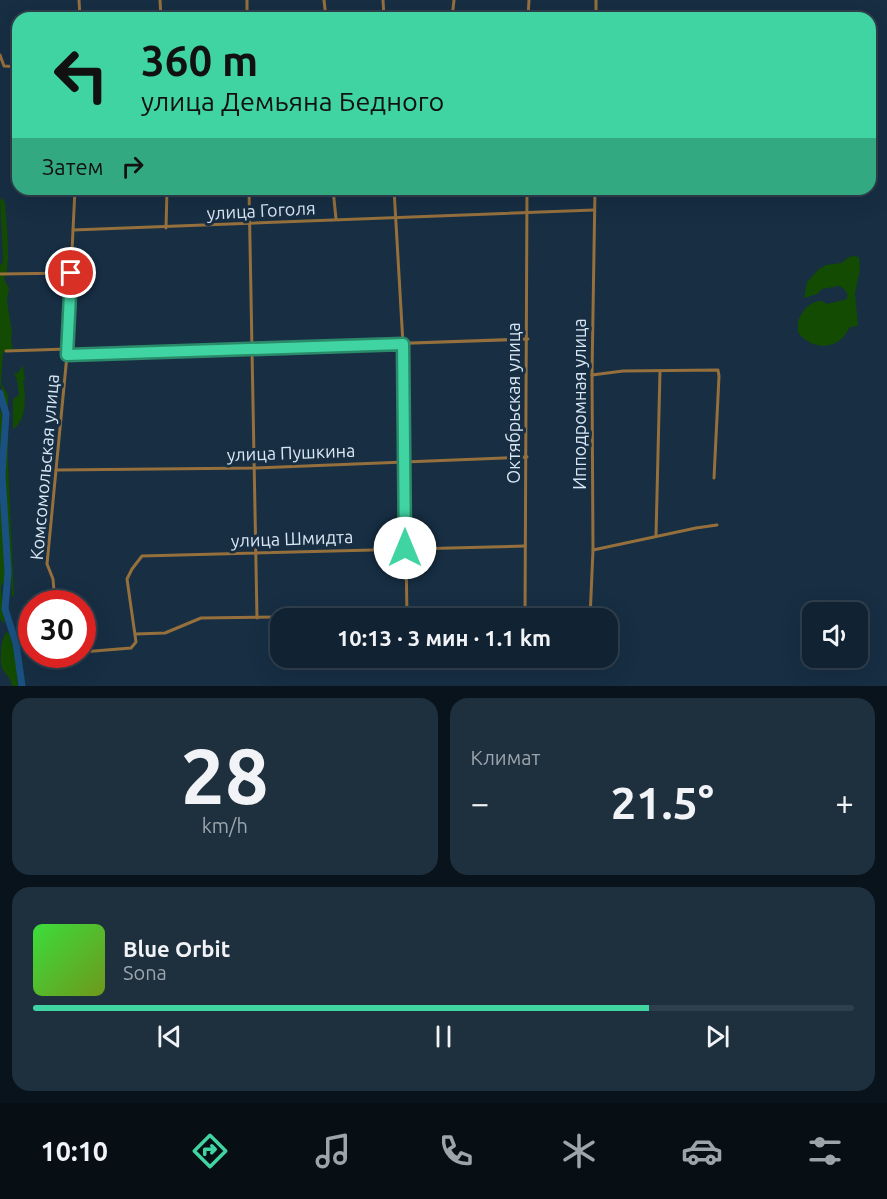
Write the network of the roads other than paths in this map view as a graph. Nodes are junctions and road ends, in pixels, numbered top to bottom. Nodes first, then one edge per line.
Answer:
1 (0, 55) edge
2 (12, 67) edge
3 (75, 195) edge
4 (167, 195) edge
5 (249, 195) edge
6 (334, 195) edge
7 (394, 195) edge
8 (527, 195) edge
9 (595, 195) edge
10 (594, 210) junction
11 (527, 214) junction
12 (395, 218) junction
13 (336, 219) junction
14 (250, 224) junction
15 (166, 228) junction
16 (73, 230) junction
17 (71, 273) junction
18 (0, 274) edge
19 (528, 339) junction
20 (403, 344) junction
21 (67, 349) junction
22 (253, 349) junction
23 (6, 351) dead end
24 (67, 355) junction
25 (660, 371) junction
26 (592, 375) junction
27 (527, 457) junction
28 (405, 462) junction
29 (256, 468) junction
30 (56, 470) junction
31 (714, 478) dead end
32 (717, 525) dead end
33 (656, 536) junction
34 (525, 546) junction
35 (405, 548) junction
36 (593, 550) junction
37 (255, 553) junction
38 (54, 590) edge
39 (407, 608) edge
40 (525, 608) edge
41 (590, 608) edge
42 (270, 617) edge
43 (257, 618) junction
44 (136, 634) junction
45 (96, 651) edge

1 - 2 street
3 - 16 street, Комсомольская улица
4 - 15 street
5 - 14 street
6 - 13 street
7 - 12 street
8 - 11 street, Октябрьская улица
9 - 10 street, Ипподромная улица
10 - 11 street, улица Гоголя
10 - 26 street, Ипподромная улица
11 - 12 street, улица Гоголя
11 - 19 street, Октябрьская улица
12 - 13 street, улица Гоголя
12 - 20 street
13 - 14 street, улица Гоголя
14 - 15 street, улица Гоголя
14 - 22 street
15 - 16 street, улица Гоголя
16 - 17 street, Комсомольская улица
17 - 18 street
17 - 21 street, Комсомольская улица
19 - 20 street
19 - 27 street, Октябрьская улица
20 - 22 street
20 - 28 street
21 - 23 street
21 - 24 street, Комсомольская улица
22 - 24 street
22 - 29 street
24 - 30 street, Комсомольская улица
25 - 26 street
25 - 31 street
25 - 33 street
26 - 36 street, Ипподромная улица
27 - 28 street, улица Пушкина
27 - 34 street, Октябрьская улица
28 - 29 street, улица Пушкина
28 - 35 street
29 - 30 street, улица Пушкина
29 - 37 street
30 - 38 street, Комсомольская улица
32 - 33 street
33 - 36 street
34 - 35 street, улица Шмидта
34 - 40 street, Октябрьская улица
35 - 37 street, улица Шмидта
35 - 39 street
36 - 41 street, Ипподромная улица
37 - 43 street
37 - 44 street, улица Шмидта
42 - 43 street
43 - 44 street
44 - 45 street

